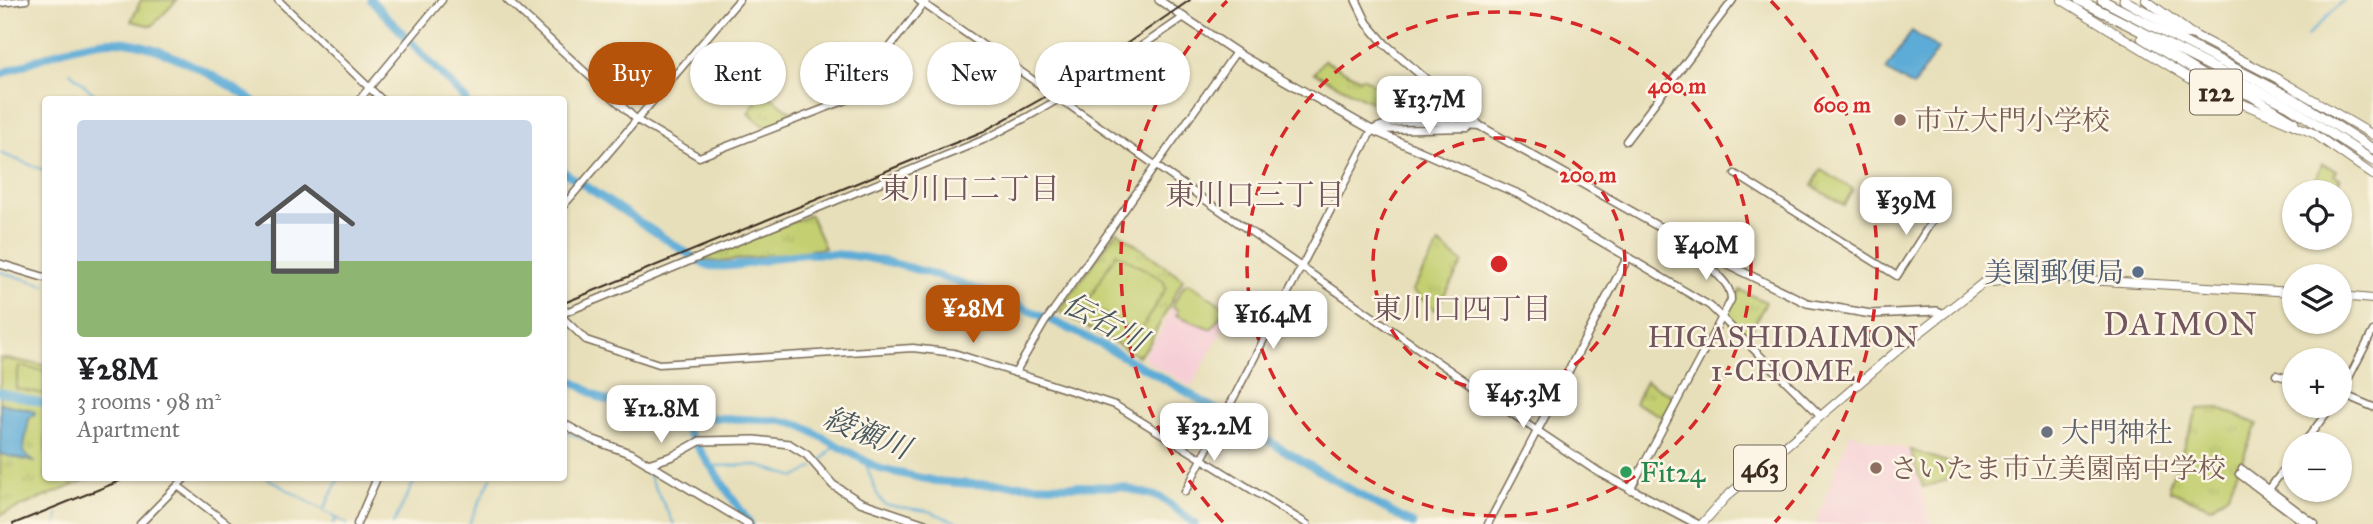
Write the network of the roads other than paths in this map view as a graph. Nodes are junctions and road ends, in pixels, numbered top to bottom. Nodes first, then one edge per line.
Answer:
1 (26, 0) edge
2 (278, 0) edge
3 (442, 0) edge
4 (507, 0) edge
5 (739, 0) edge
6 (1159, 0) edge
7 (1356, 0) edge
8 (1733, 0) edge
9 (2063, 0) edge
10 (2079, 0) edge
11 (2102, 0) edge
12 (2124, 0) edge
13 (2146, 0) edge
14 (923, 1) edge
15 (0, 3) edge
16 (1184, 17) junction
17 (2116, 18) junction
18 (2192, 34) junction
19 (1146, 42) edge
20 (1236, 52) junction
21 (1035, 81) edge
22 (369, 87) junction
23 (362, 96) edge
24 (378, 96) edge
25 (1049, 105) edge
26 (1069, 105) edge
27 (636, 120) junction
28 (2294, 122) junction
29 (1480, 126) junction
30 (1372, 130) junction
31 (2373, 135) edge
32 (1626, 141) dead end
33 (2373, 149) edge
34 (2373, 160) edge
35 (1156, 166) junction
36 (1735, 174) dead end
37 (2373, 175) edge
38 (567, 201) edge
39 (1937, 213) dead end
40 (1702, 251) junction
41 (1628, 257) junction
42 (0, 264) edge
43 (1302, 268) junction
44 (42, 277) edge
45 (2282, 291) edge
46 (2352, 297) edge
47 (2373, 299) edge
48 (567, 312) edge
49 (1943, 314) junction
50 (1723, 318) junction
51 (567, 322) edge
52 (2373, 331) edge
53 (2352, 371) edge
54 (1016, 373) junction
55 (2276, 375) dead end
56 (2282, 377) edge
57 (2352, 399) edge
58 (2373, 407) edge
59 (1821, 416) junction
60 (2323, 418) edge
61 (567, 426) edge
62 (1537, 431) junction
63 (2312, 432) edge
64 (1201, 458) junction
65 (648, 464) junction
66 (2241, 472) dead end
67 (2282, 472) edge
68 (183, 481) edge
69 (376, 481) edge
70 (177, 486) junction
71 (1630, 490) junction
72 (2268, 491) junction
73 (1185, 492) dead end
74 (140, 524) edge
75 (228, 524) edge
76 (357, 524) edge
77 (748, 524) edge
78 (925, 524) edge
79 (1307, 524) edge
80 (1488, 524) edge
81 (1697, 524) edge
82 (1702, 524) edge
83 (2306, 524) edge
84 (2315, 524) edge

1 - 15 street
2 - 22 street
3 - 22 street
4 - 27 street
5 - 27 street
6 - 16 main road
7 - 29 main road
8 - 32 street
9 - 28 highway, 122
10 - 17 highway
11 - 33 highway
12 - 18 highway
13 - 18 highway, 122
14 - 21 street
14 - 27 street
16 - 19 street
16 - 20 main road
17 - 28 highway
17 - 34 highway
18 - 31 highway, 122
20 - 30 main road
20 - 35 street
22 - 23 street
22 - 24 street
25 - 48 street
26 - 35 street
27 - 38 street
28 - 37 highway, 122
29 - 30 street
29 - 40 main road
30 - 41 main road
30 - 43 street
35 - 43 street
35 - 54 street
36 - 39 street
40 - 49 main road
40 - 50 street
41 - 50 street
41 - 62 main road
42 - 44 main road
43 - 62 street
43 - 64 street
45 - 49 highway, 463
46 - 47 highway
49 - 59 highway, 463
50 - 59 street
50 - 71 street
51 - 54 street
52 - 53 street
54 - 64 street
55 - 56 street
57 - 58 street
59 - 82 highway, 463
60 - 63 street
61 - 65 main road
62 - 71 main road
62 - 80 street
64 - 73 street
64 - 79 street
65 - 77 main road
65 - 78 main road
66 - 72 street
67 - 72 street
68 - 70 street
69 - 76 street
70 - 74 street
70 - 75 street
71 - 81 main road
72 - 83 street
72 - 84 street

